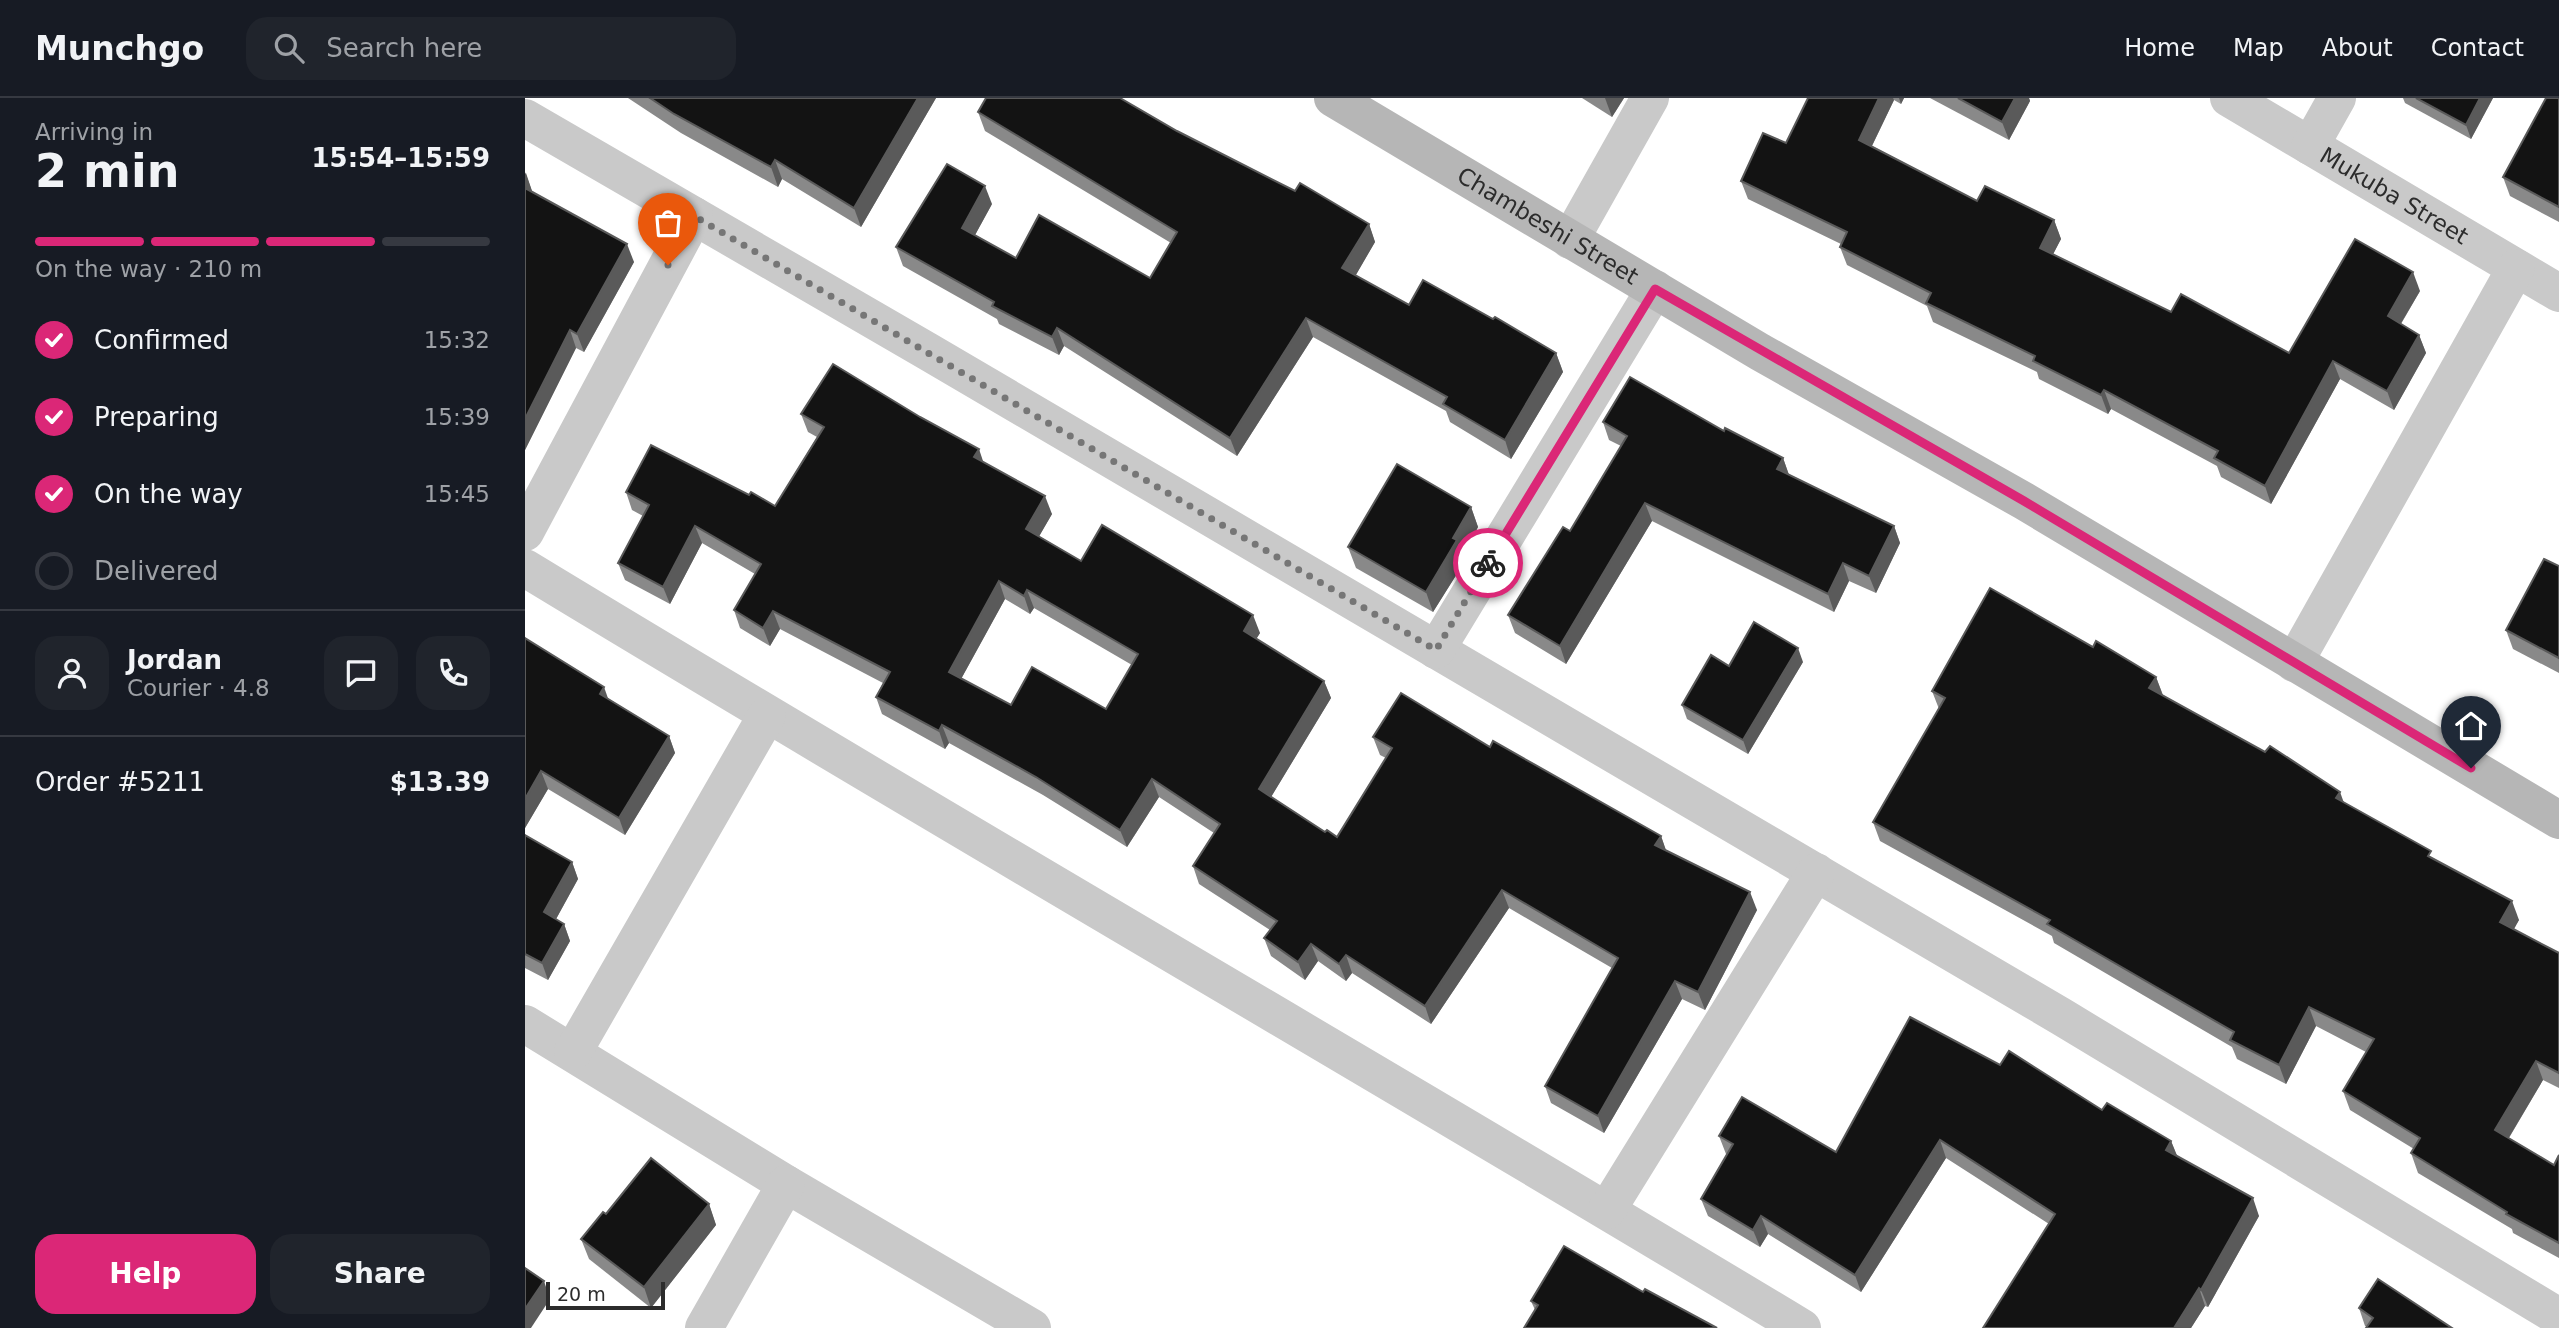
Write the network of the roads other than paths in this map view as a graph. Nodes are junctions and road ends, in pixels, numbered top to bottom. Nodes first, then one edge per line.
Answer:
1 (1333, 98) edge
2 (1650, 98) edge
3 (2229, 98) edge
4 (2337, 98) edge
5 (525, 118) edge
6 (2311, 146) junction
7 (694, 216) junction
8 (1570, 240) junction
9 (2516, 268) junction
10 (1655, 289) junction
11 (2559, 293) edge
12 (525, 532) edge
13 (525, 568) edge
14 (1436, 650) junction
15 (2294, 663) junction
16 (767, 715) junction
17 (2559, 820) edge
18 (1816, 872) junction
19 (525, 1024) edge
20 (573, 1052) junction
21 (786, 1184) junction
22 (1607, 1210) junction
23 (2559, 1317) edge
24 (704, 1328) edge
25 (1032, 1328) edge
26 (1802, 1328) edge

1 - 8 street, Chambeshi Street
2 - 8 street
3 - 6 street, Mukuba Street
4 - 6 street
5 - 7 street
6 - 9 street, Mukuba Street
7 - 12 street
7 - 14 street
8 - 10 street, Chambeshi Street
9 - 11 street, Mukuba Street
9 - 15 street
10 - 14 street
10 - 15 street, Chambeshi Street
13 - 16 street
14 - 18 street
15 - 17 street, Chambeshi Street
16 - 20 street
16 - 22 street
18 - 22 street
18 - 23 street
19 - 20 street
20 - 21 street
21 - 24 street
21 - 25 street
22 - 26 street

